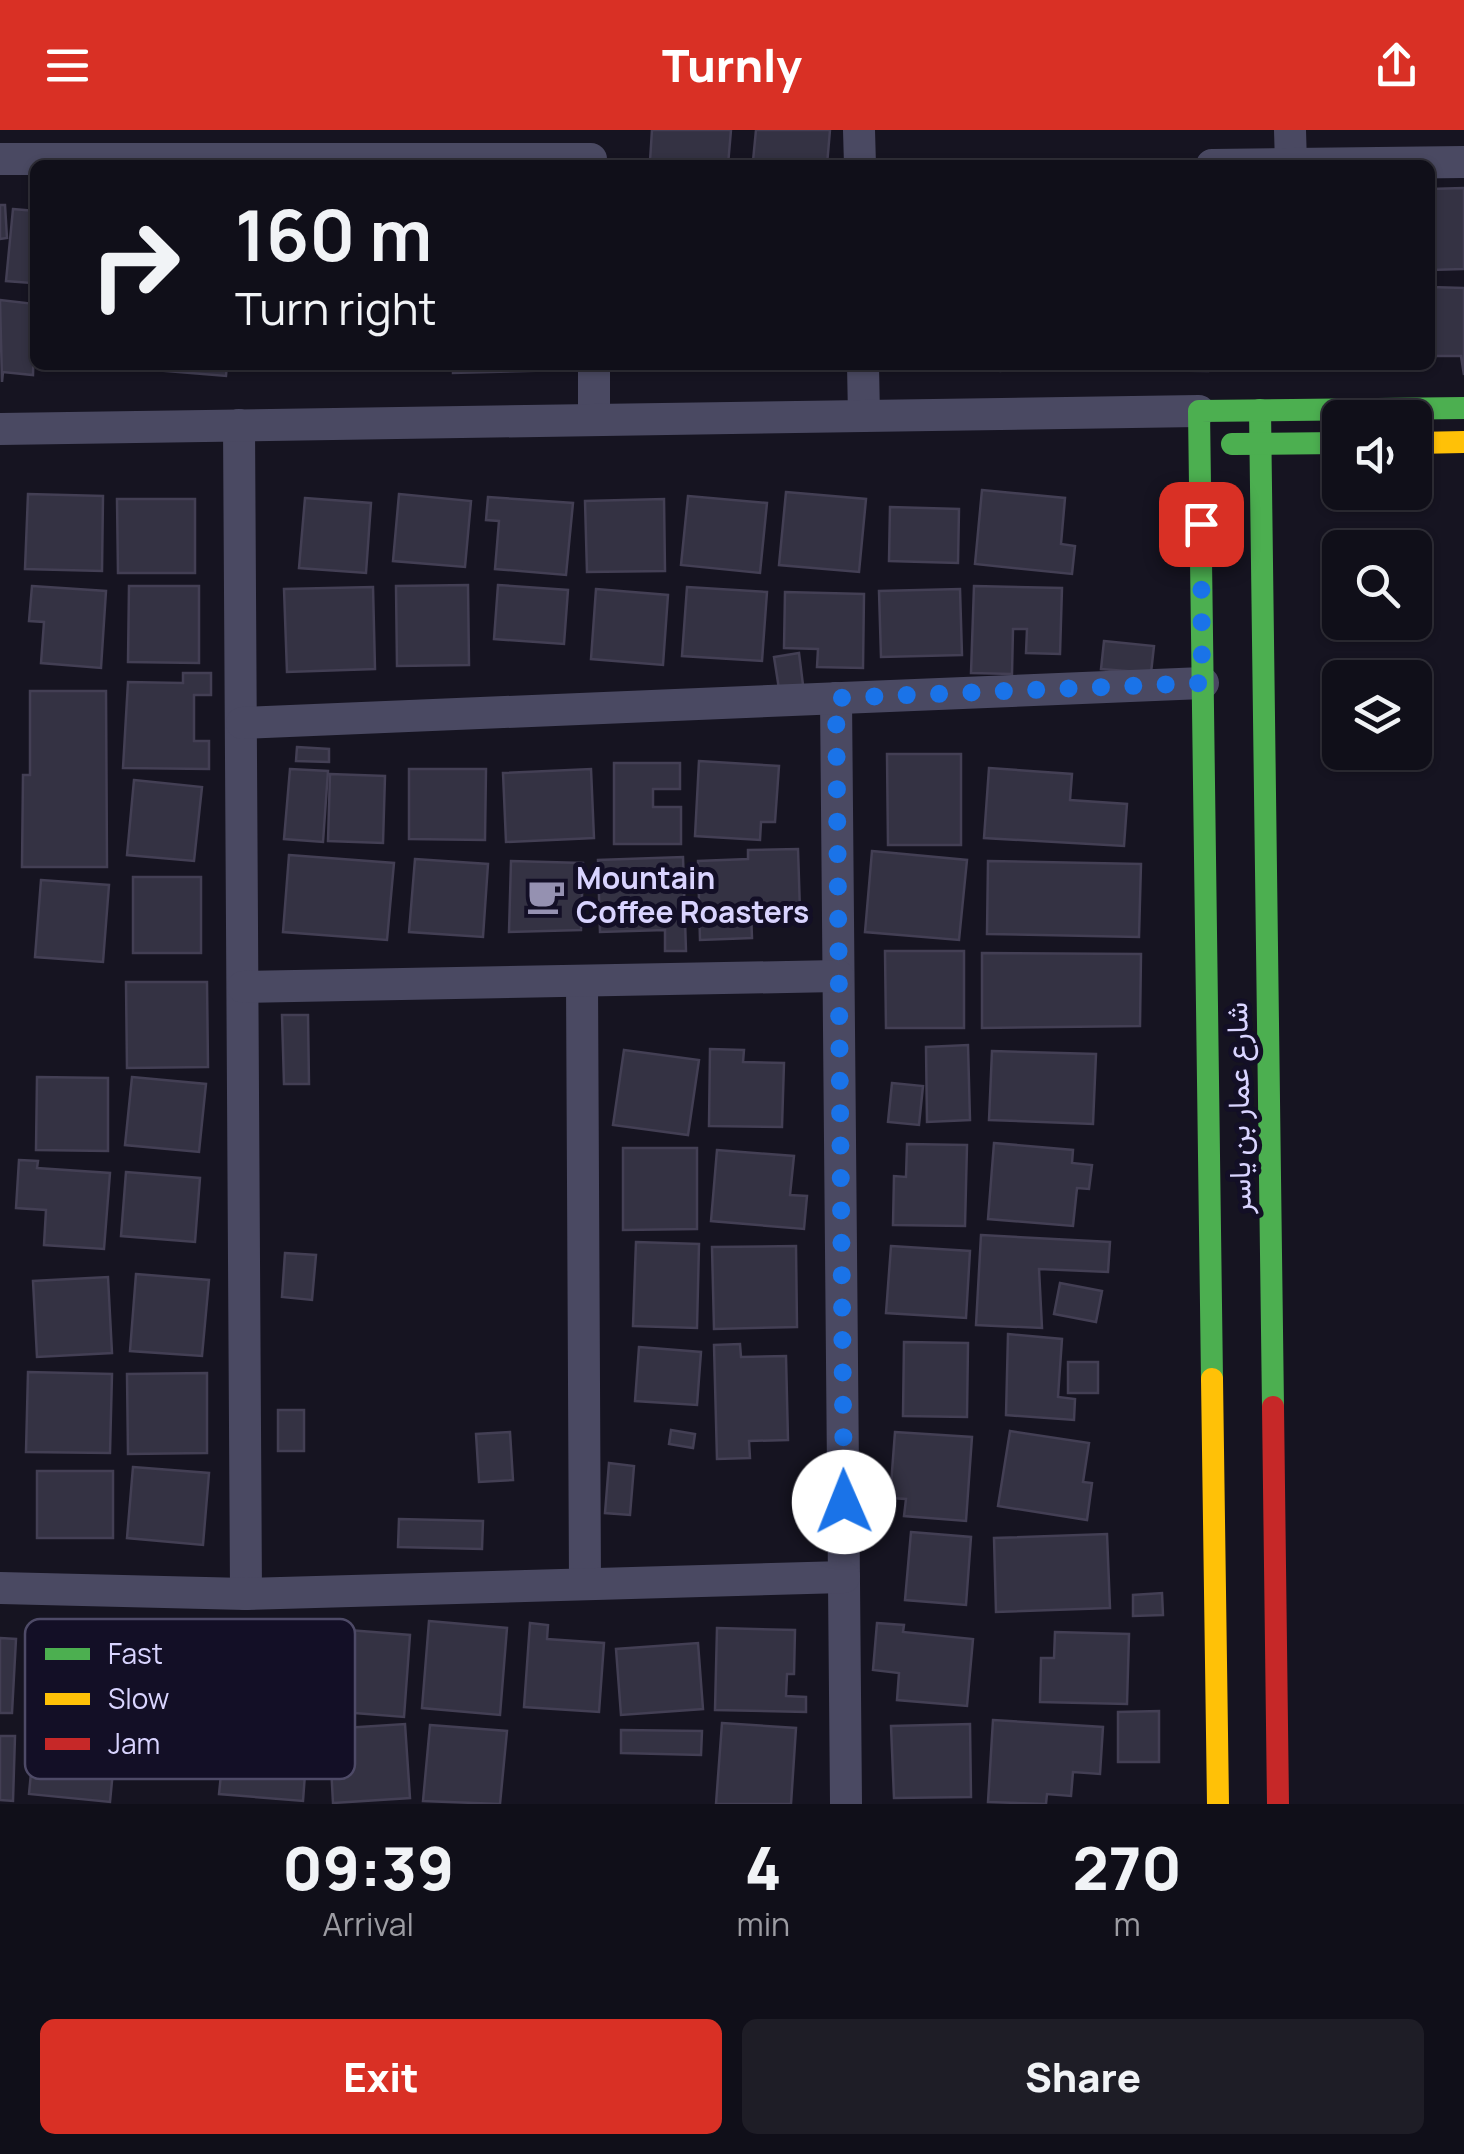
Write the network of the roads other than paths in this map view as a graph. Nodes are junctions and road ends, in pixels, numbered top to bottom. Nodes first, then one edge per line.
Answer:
1 (859, 130) edge
2 (1290, 130) edge
3 (348, 144) edge
4 (591, 151) edge
5 (0, 159) edge
6 (860, 160) edge
7 (1291, 160) edge
8 (1435, 162) edge
9 (1464, 162) edge
10 (594, 370) edge
11 (863, 370) edge
12 (1464, 408) edge
13 (1260, 410) junction
14 (864, 416) junction
15 (594, 420) junction
16 (239, 425) junction
17 (0, 428) edge
18 (1200, 428) junction
19 (1432, 442) edge
20 (1464, 442) edge
21 (1322, 443) edge
22 (1260, 444) junction
23 (1202, 683) junction
24 (836, 698) junction
25 (242, 723) junction
26 (838, 976) junction
27 (582, 981) junction
28 (242, 987) junction
29 (844, 1577) junction
30 (585, 1584) junction
31 (0, 1588) edge
32 (246, 1594) junction
33 (846, 1804) edge
34 (1218, 1804) edge
35 (1278, 1804) edge

1 - 6 street
2 - 7 street
3 - 4 street
3 - 5 street
8 - 9 street
10 - 15 street
11 - 14 street
12 - 13 street
13 - 18 street
13 - 22 street, شارع عمار بن ياسر
14 - 15 street
14 - 18 street
15 - 16 street
16 - 17 street
16 - 25 street
18 - 22 street
18 - 23 street, شارع عمار بن ياسر
19 - 20 street
21 - 22 street
22 - 35 street, شارع عمار بن ياسر
23 - 24 street
23 - 34 street, شارع عمار بن ياسر
24 - 25 street
24 - 26 street
25 - 28 street
26 - 27 street
26 - 29 street
27 - 28 street
27 - 30 street
28 - 32 street
29 - 30 street
29 - 33 street
30 - 32 street
31 - 32 street

